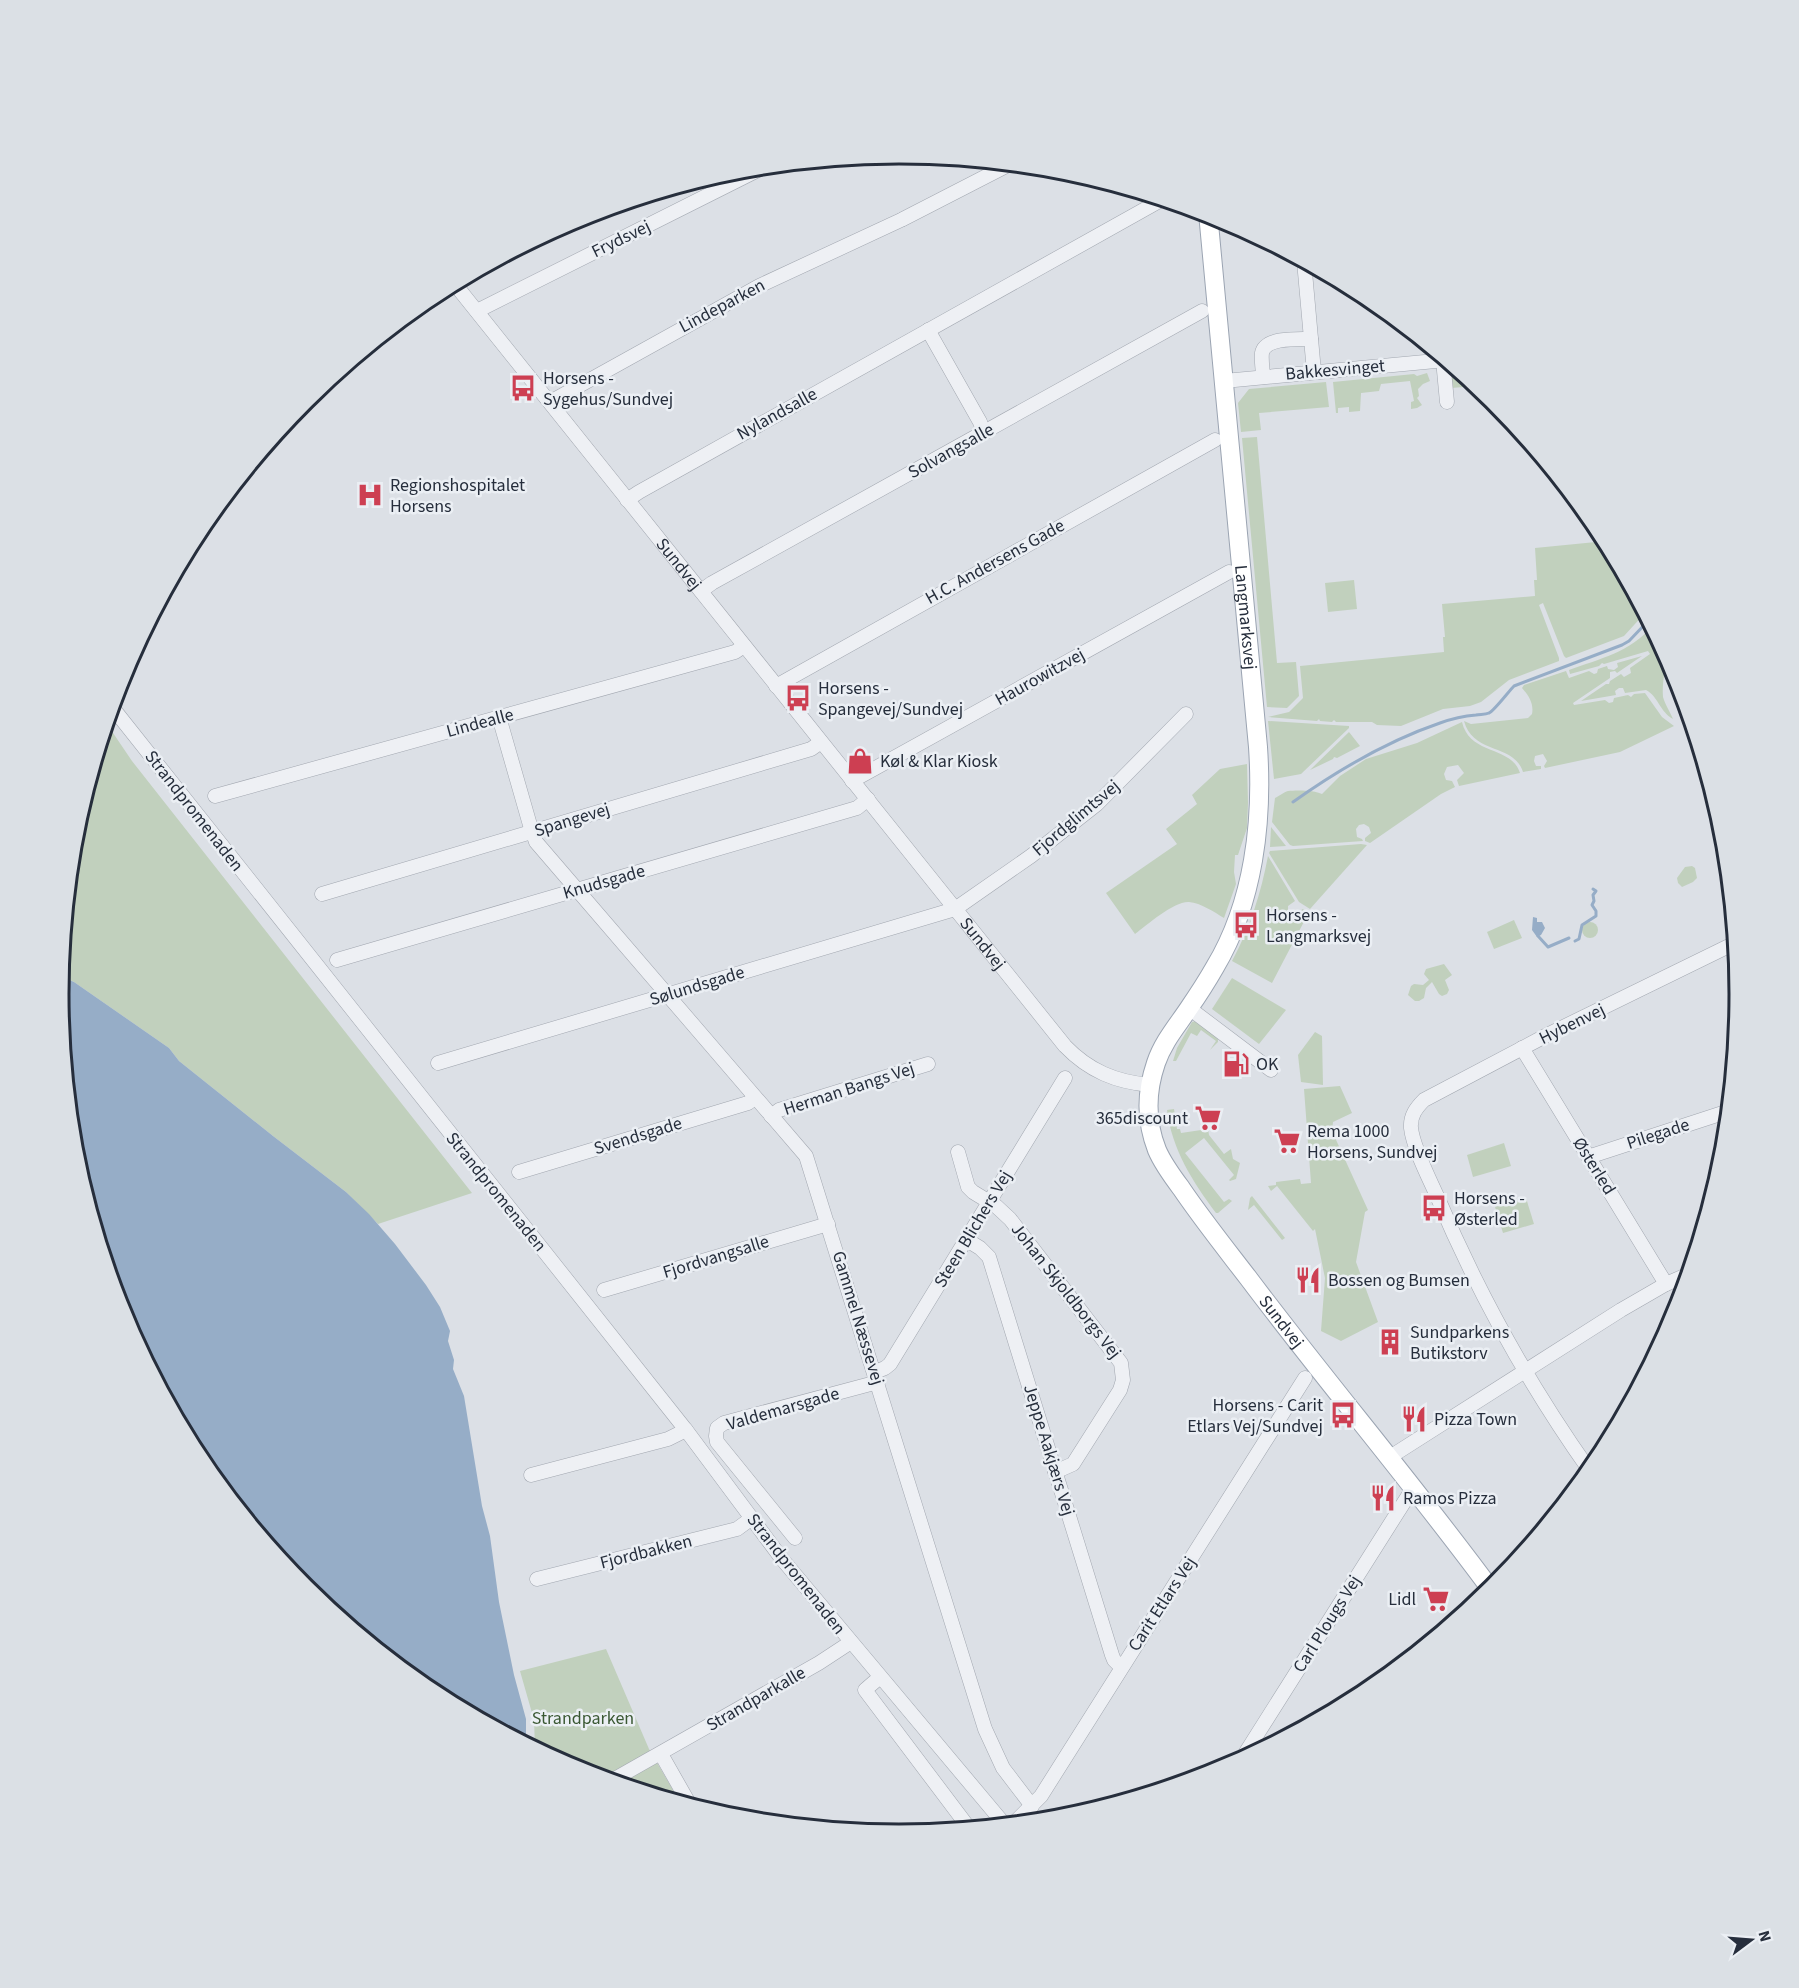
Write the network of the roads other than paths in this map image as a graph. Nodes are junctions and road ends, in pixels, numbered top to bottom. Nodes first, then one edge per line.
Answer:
1 (999, 170) edge
2 (741, 178) edge
3 (1155, 205) edge
4 (1209, 224) edge
5 (1305, 269) edge
6 (460, 290) edge
7 (477, 311) junction
8 (1202, 311) dead end
9 (928, 330) junction
10 (1311, 339) junction
11 (1436, 361) edge
12 (1445, 369) edge
13 (1314, 372) junction
14 (1263, 377) junction
15 (1224, 381) junction
16 (550, 402) junction
17 (1447, 402) dead end
18 (984, 433) junction
19 (1215, 440) dead end
20 (627, 500) junction
21 (1229, 572) dead end
22 (701, 591) junction
23 (744, 646) junction
24 (776, 686) junction
25 (1186, 714) dead end
26 (117, 717) edge
27 (500, 717) junction
28 (821, 742) junction
29 (852, 781) junction
30 (215, 796) dead end
31 (867, 799) junction
32 (532, 832) junction
33 (578, 889) junction
34 (322, 894) dead end
35 (955, 909) junction
36 (1728, 947) edge
37 (337, 960) dead end
38 (668, 994) junction
39 (1189, 1008) junction
40 (1522, 1048) junction
41 (438, 1063) dead end
42 (928, 1064) dead end
43 (1271, 1070) dead end
44 (1065, 1078) dead end
45 (1150, 1085) junction
46 (755, 1098) junction
47 (1721, 1114) edge
48 (771, 1116) junction
49 (958, 1152) dead end
50 (1588, 1157) junction
51 (519, 1172) dead end
52 (989, 1202) junction
53 (828, 1224) junction
54 (967, 1240) junction
55 (1680, 1278) edge
56 (1666, 1284) junction
57 (604, 1290) dead end
58 (1524, 1371) junction
59 (876, 1377) junction
60 (1305, 1378) dead end
61 (686, 1430) junction
62 (1390, 1457) junction
63 (1584, 1463) edge
64 (1055, 1472) junction
65 (531, 1475) dead end
66 (1416, 1490) junction
67 (752, 1518) junction
68 (795, 1538) dead end
69 (537, 1579) dead end
70 (1486, 1582) edge
71 (851, 1642) junction
72 (1122, 1667) junction
73 (880, 1677) junction
74 (1249, 1747) edge
75 (661, 1754) junction
76 (621, 1776) edge
77 (685, 1796) edge
78 (1032, 1806) junction
79 (1023, 1815) edge
80 (999, 1818) edge
81 (964, 1822) edge

1 - 16 street, Lindeparken
2 - 7 street, Frydsvej
3 - 9 street, Nylandsalle
4 - 15 main road, Langmarksvej
5 - 10 street
6 - 7 street, Sundvej
7 - 16 street, Sundvej
8 - 18 street, Solvangsalle
9 - 18 street
9 - 20 street, Nylandsalle
10 - 13 street
10 - 14 street
11 - 13 street, Bakkesvinget
12 - 17 street
13 - 14 street, Bakkesvinget
14 - 15 street, Bakkesvinget
15 - 39 main road, Langmarksvej
16 - 20 street, Sundvej
18 - 22 street, Solvangsalle
19 - 24 street, H.C. Andersens Gade
20 - 22 street, Sundvej
21 - 29 street, Haurowitzvej
22 - 23 street, Sundvej
23 - 24 street, Sundvej
23 - 27 street, Lindealle
24 - 28 street, Sundvej
25 - 35 street, Fjordglimtsvej
26 - 61 street, Strandpromenaden
27 - 30 street, Lindealle
27 - 32 street, Gammel Næssevej
28 - 29 street, Sundvej
28 - 32 street, Spangevej
29 - 31 street, Sundvej
31 - 33 street, Knudsgade
31 - 35 street, Sundvej
32 - 33 street, Gammel Næssevej
32 - 34 street, Spangevej
33 - 37 street, Knudsgade
33 - 38 street, Gammel Næssevej
35 - 38 street, Sølundsgade
35 - 45 street, Sundvej
36 - 40 street, Hybenvej
38 - 41 street, Sølundsgade
38 - 46 street, Gammel Næssevej
39 - 43 street
39 - 45 main road, Langmarksvej
40 - 50 street, Østerled
40 - 58 street, Hybenvej
42 - 48 street, Herman Bangs Vej
44 - 52 street, Steen Blichers Vej
45 - 62 main road, Sundvej
46 - 48 street, Gammel Næssevej
46 - 51 street, Svendsgade
47 - 50 street, Pilegade
48 - 53 street, Gammel Næssevej
49 - 52 street
50 - 56 street, Østerled
52 - 54 street, Steen Blichers Vej
52 - 64 street, Johan Skjoldborgs Vej
53 - 57 street, Fjordvangsalle
53 - 59 street, Gammel Næssevej
54 - 59 street, Steen Blichers Vej
54 - 64 street, Jeppe Aakjærs Vej
55 - 56 street
56 - 58 street
58 - 62 street
58 - 63 street
59 - 68 street, Valdemarsgade
59 - 78 street, Gammel Næssevej
60 - 72 street, Carit Etlars Vej
61 - 65 street
61 - 67 street, Strandpromenaden
62 - 66 main road, Sundvej
64 - 72 street, Jeppe Aakjærs Vej
66 - 70 main road, Sundvej
66 - 74 street, Carl Plougs Vej
67 - 69 street, Fjordbakken
67 - 71 street, Strandpromenaden
71 - 73 street, Strandpromenaden
71 - 75 street, Strandparkalle
72 - 78 street, Carit Etlars Vej
73 - 80 street, Strandpromenaden
73 - 81 street
75 - 76 street, Strandparkalle
75 - 77 street
78 - 79 street, Carit Etlars Vej

